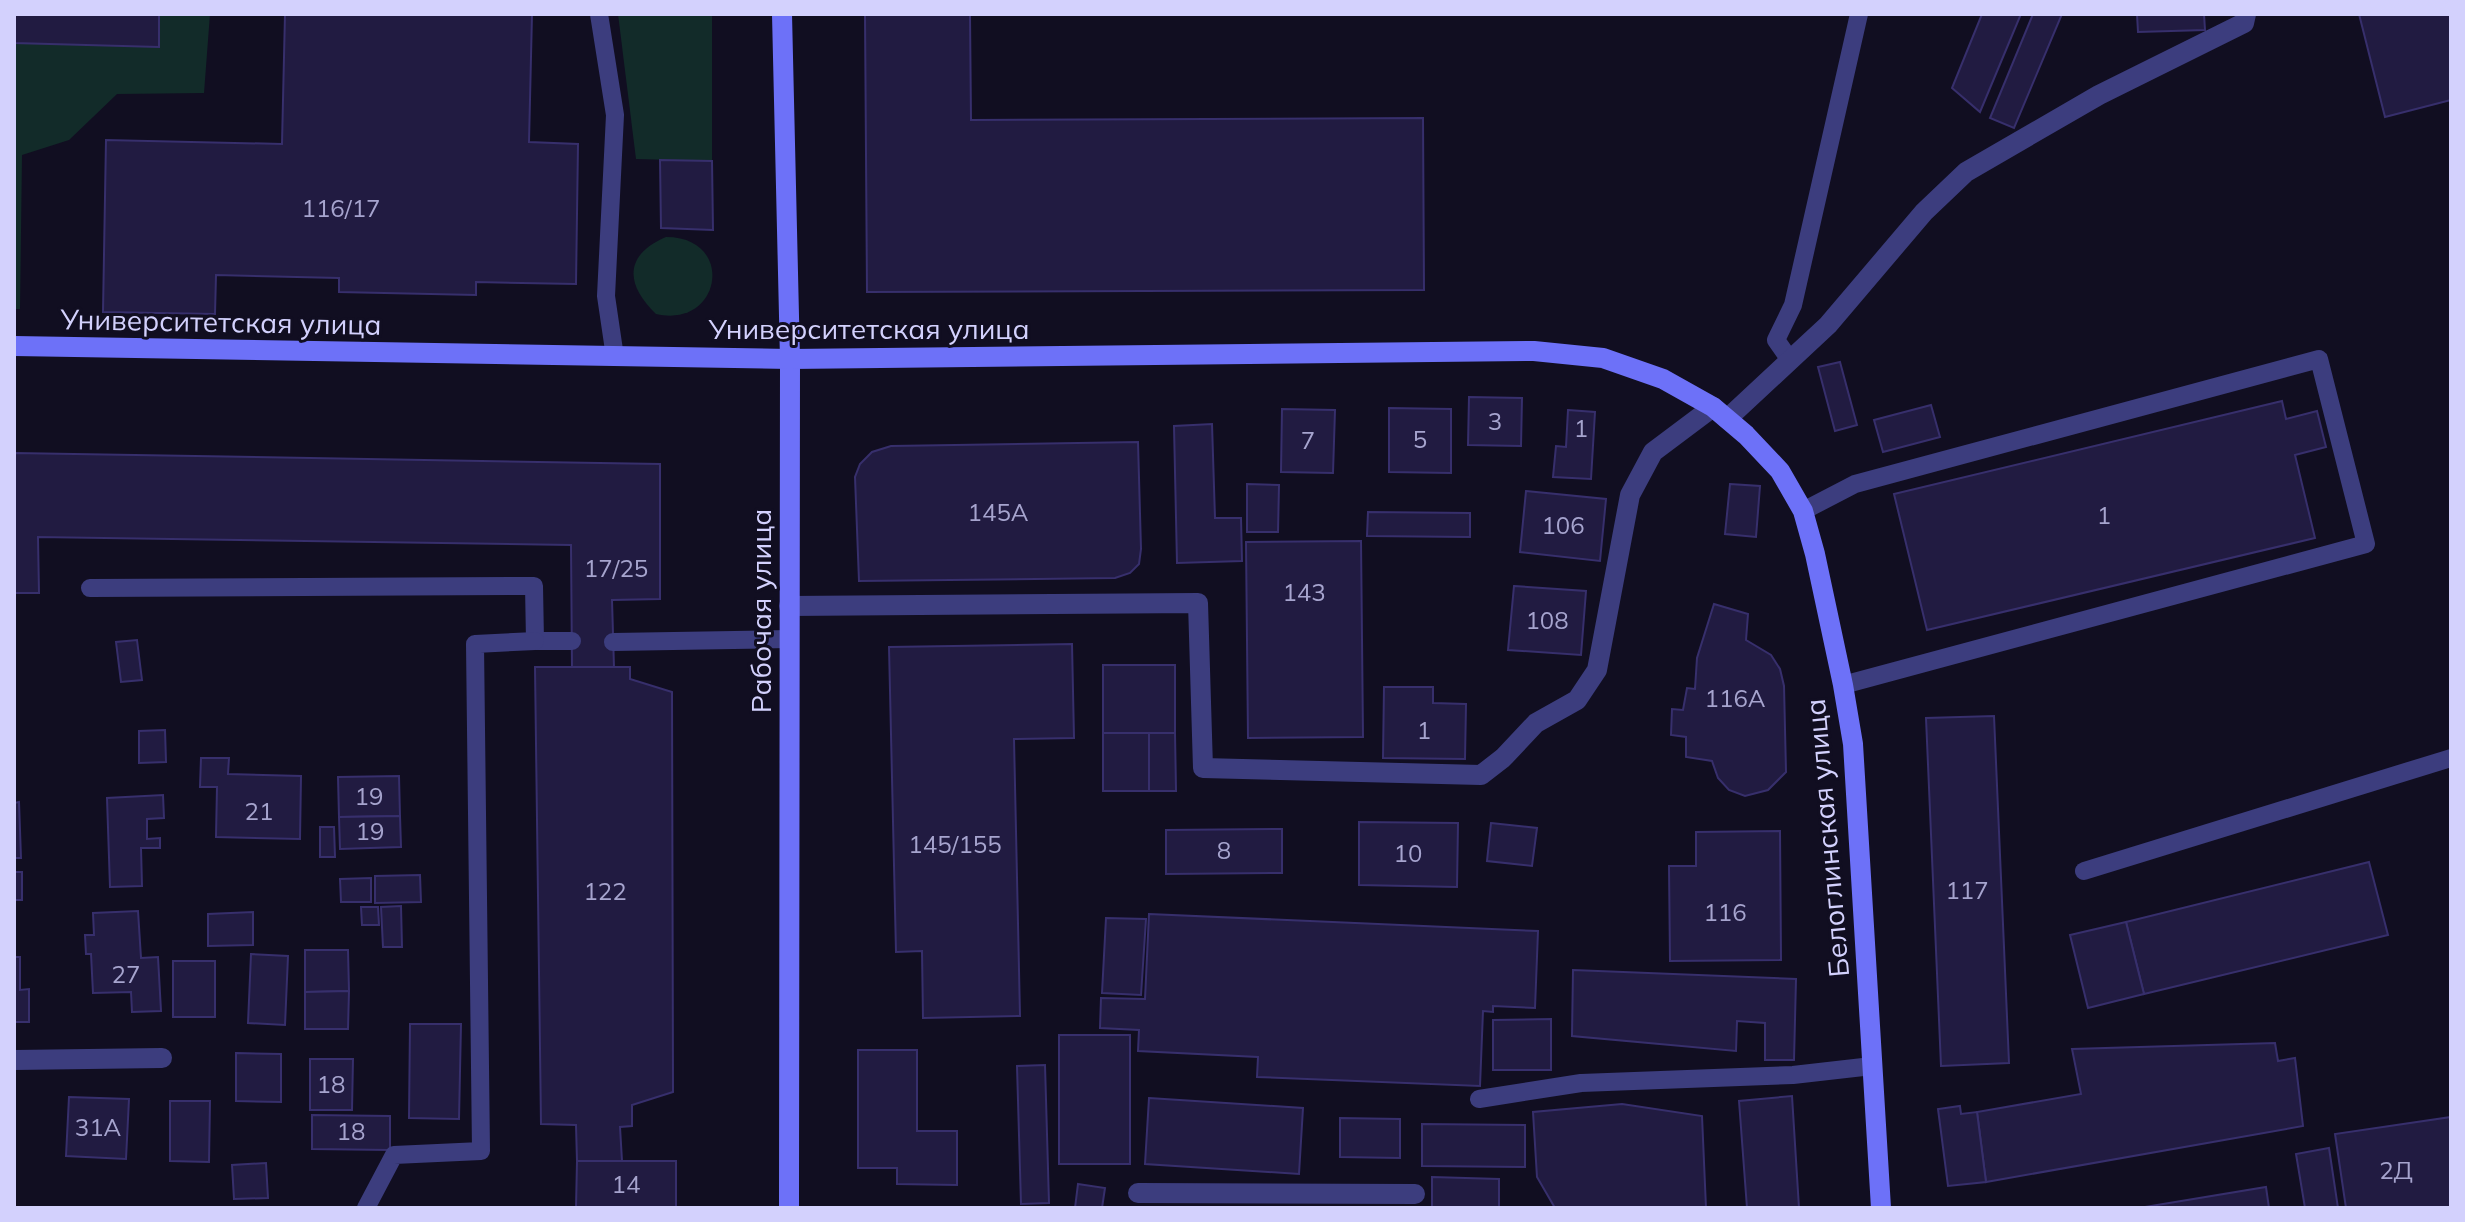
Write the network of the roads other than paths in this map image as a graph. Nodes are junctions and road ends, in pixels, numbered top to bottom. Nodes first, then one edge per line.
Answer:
1 (599, 14) edge
2 (782, 14) edge
3 (1859, 14) edge
4 (2246, 14) edge
5 (14, 346) edge
6 (615, 357) junction
7 (790, 359) junction
8 (1790, 360) junction
9 (1720, 413) junction
10 (1803, 511) junction
11 (90, 588) dead end
12 (789, 606) junction
13 (789, 639) junction
14 (535, 641) junction
15 (572, 641) dead end
16 (613, 642) dead end
17 (1843, 685) junction
18 (2451, 758) edge
19 (2084, 871) dead end
20 (162, 1058) dead end
21 (14, 1060) edge
22 (1872, 1066) junction
23 (1479, 1099) dead end
24 (1138, 1193) dead end
25 (1415, 1194) dead end
26 (1319, 1201) edge
27 (366, 1208) edge
28 (789, 1208) edge
29 (1881, 1208) edge

1 - 6 lane
2 - 7 main road, Рабочая улица
3 - 8 lane
4 - 8 street
5 - 6 main road, Университетская улица
6 - 7 main road, Университетская улица
7 - 9 main road, Университетская улица
7 - 12 main road, Рабочая улица
8 - 9 street
9 - 10 main road, Белоглинская улица
9 - 12 street
10 - 17 main road, Белоглинская улица
10 - 17 lane
11 - 14 lane
12 - 13 main road, Рабочая улица
13 - 16 lane
13 - 28 main road, Рабочая улица
14 - 15 lane
14 - 27 lane
17 - 22 main road, Белоглинская улица
18 - 19 lane
20 - 21 street
22 - 23 lane
22 - 29 main road, Белоглинская улица
24 - 26 street
25 - 26 street

